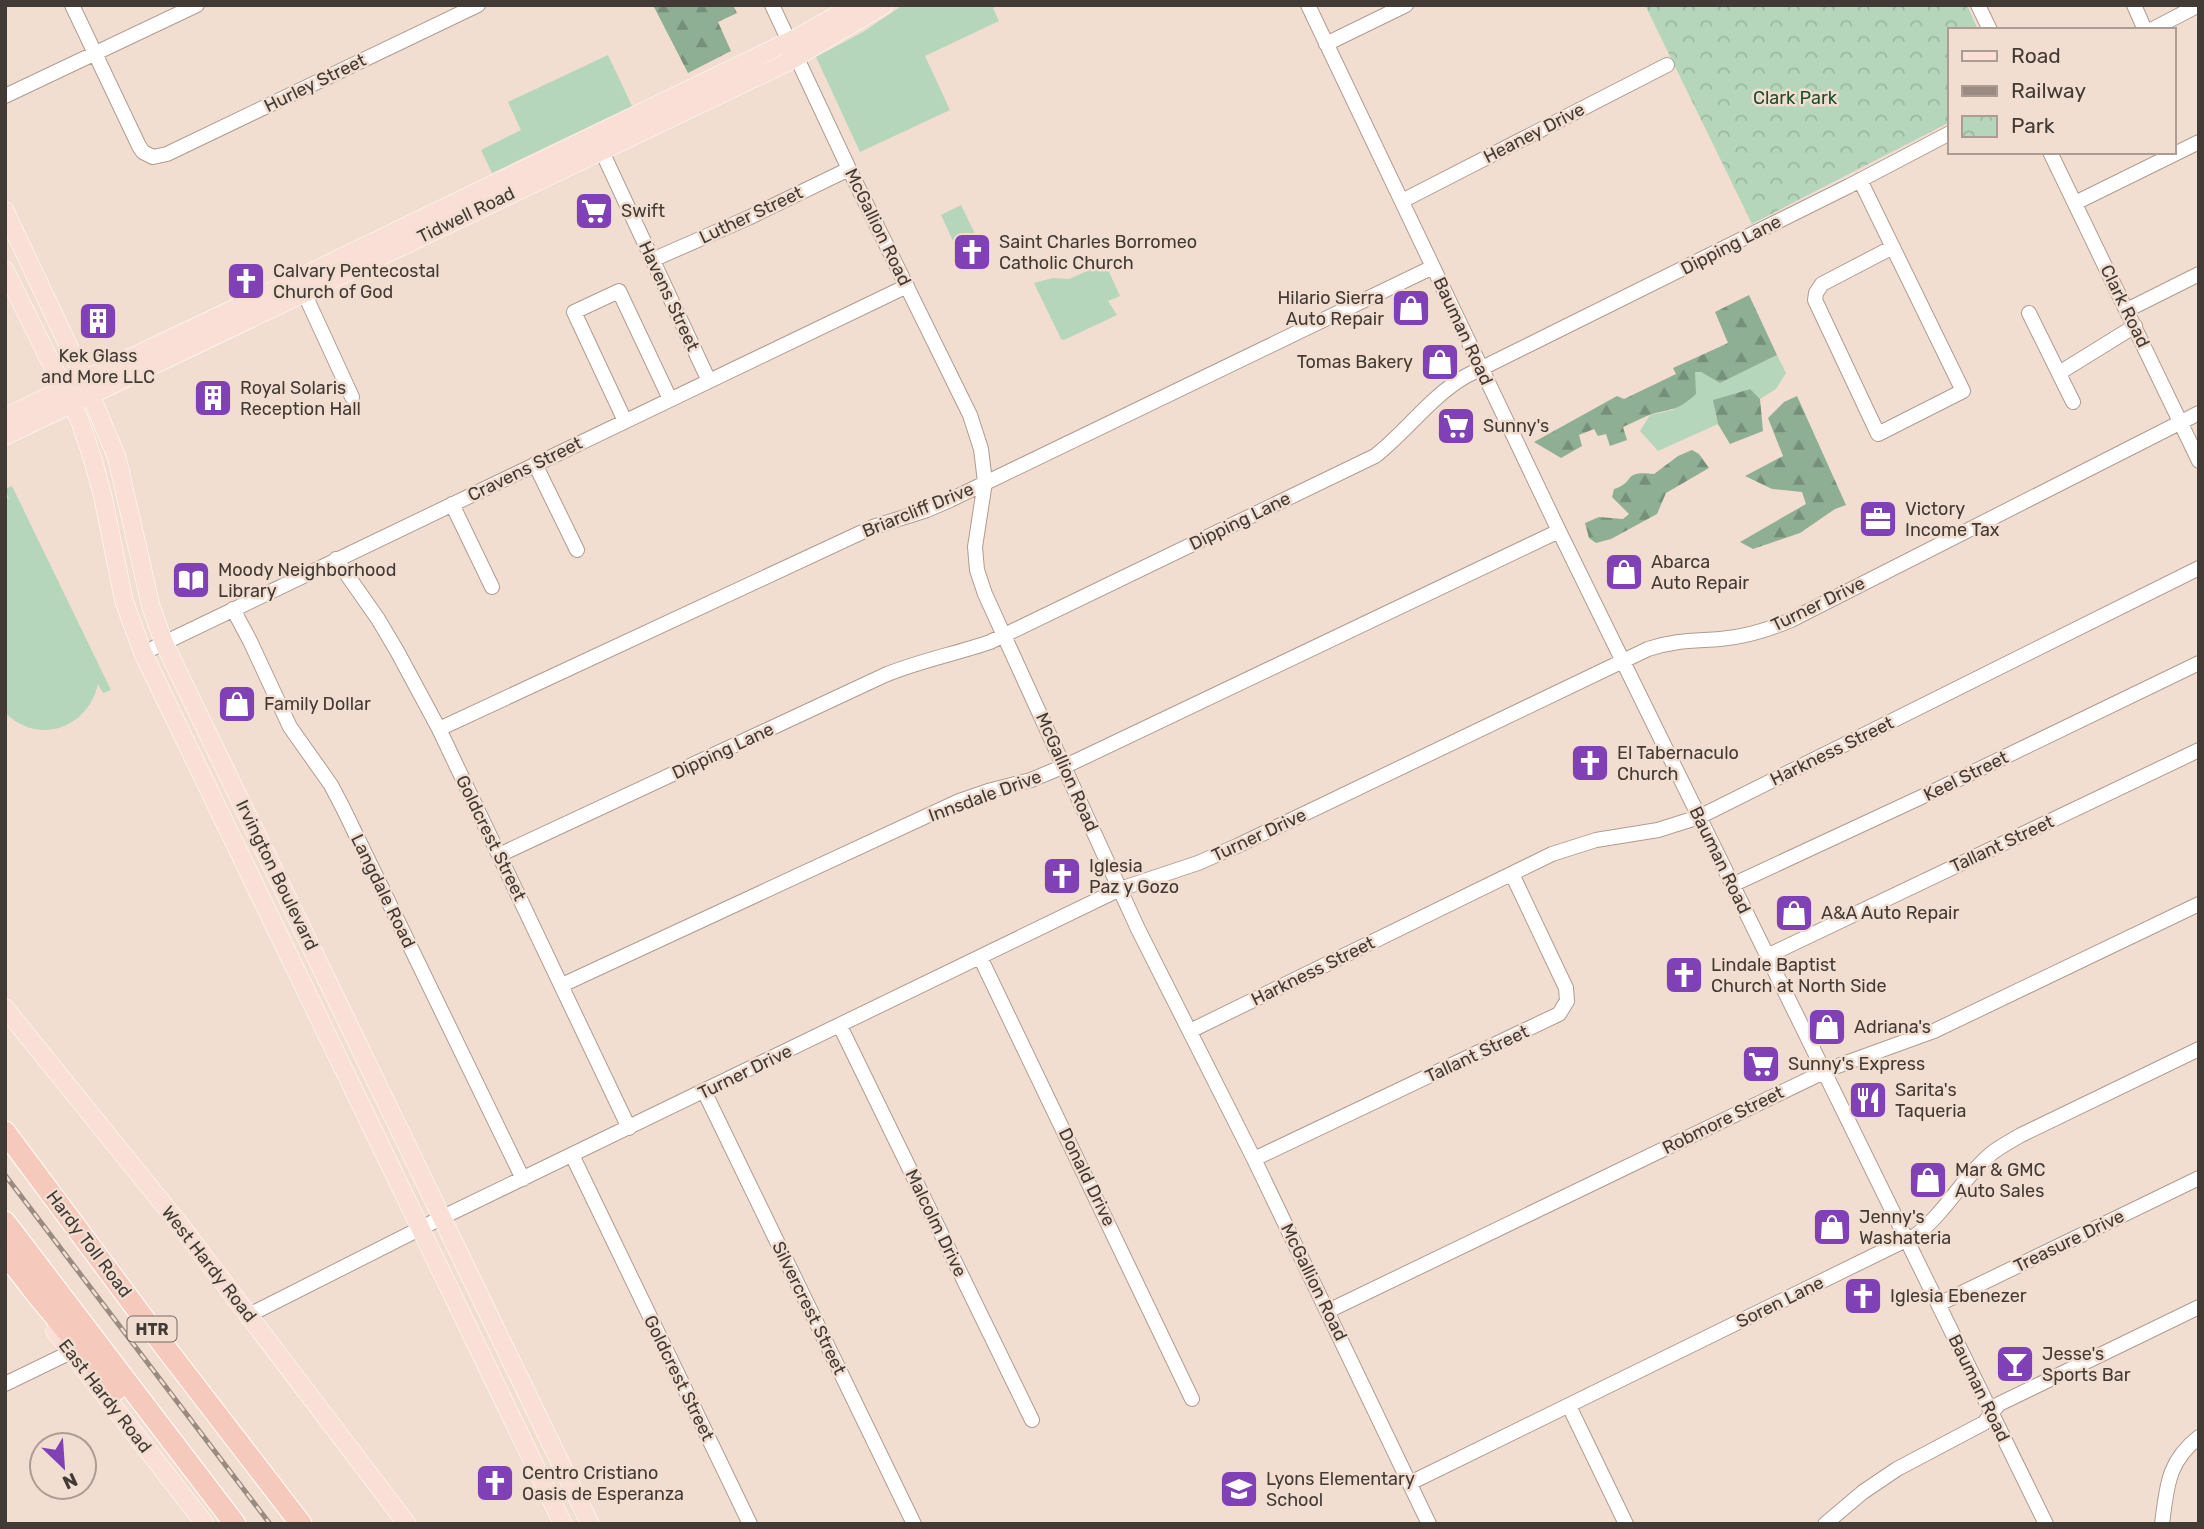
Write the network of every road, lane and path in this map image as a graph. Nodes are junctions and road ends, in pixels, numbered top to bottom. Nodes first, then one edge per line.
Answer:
1 (72, 5) edge
2 (197, 5) edge
3 (478, 5) edge
4 (772, 5) edge
5 (855, 5) edge
6 (884, 5) edge
7 (1308, 5) edge
8 (1406, 5) edge
9 (1978, 5) edge
10 (2134, 5) edge
11 (2199, 5) edge
12 (1989, 28) edge
13 (2144, 28) edge
14 (2155, 28) edge
15 (1326, 44) junction
16 (793, 49) junction
17 (95, 54) junction
18 (1667, 65) dead end
19 (5, 96) edge
20 (1948, 134) edge
21 (2199, 142) edge
22 (598, 143) junction
23 (2176, 153) edge
24 (2051, 154) edge
25 (2175, 154) edge
26 (849, 169) junction
27 (1860, 180) junction
28 (1402, 201) junction
29 (2075, 203) junction
30 (5, 211) edge
31 (1893, 247) junction
32 (22, 248) junction
33 (5, 257) edge
34 (652, 260) junction
35 (1433, 267) junction
36 (5, 270) edge
37 (2199, 274) edge
38 (300, 286) junction
39 (907, 286) junction
40 (2127, 310) junction
41 (2029, 313) dead end
42 (2135, 326) junction
43 (1481, 369) junction
44 (2059, 373) junction
45 (709, 380) junction
46 (88, 386) junction
47 (67, 396) junction
48 (352, 397) dead end
49 (670, 400) junction
50 (2073, 402) dead end
51 (2199, 413) edge
52 (625, 421) junction
53 (2181, 423) junction
54 (9, 425) edge
55 (2199, 461) edge
56 (535, 464) junction
57 (985, 482) junction
58 (452, 504) junction
59 (1559, 531) junction
60 (112, 541) junction
61 (577, 550) dead end
62 (336, 559) junction
63 (2199, 568) edge
64 (492, 587) dead end
65 (151, 607) junction
66 (233, 609) junction
67 (1003, 636) junction
68 (164, 643) junction
69 (143, 653) junction
70 (1622, 661) junction
71 (2199, 663) edge
72 (439, 729) junction
73 (2199, 750) edge
74 (1063, 767) junction
75 (226, 772) junction
76 (205, 783) junction
77 (1699, 817) junction
78 (499, 855) junction
79 (1511, 874) junction
80 (1732, 885) junction
81 (1120, 889) junction
82 (290, 901) junction
83 (2199, 904) edge
84 (268, 914) junction
85 (1767, 956) junction
86 (980, 957) junction
87 (562, 985) junction
88 (5, 1008) edge
89 (840, 1026) junction
90 (1190, 1031) junction
91 (2199, 1049) edge
92 (367, 1062) junction
93 (1824, 1071) junction
94 (346, 1072) junction
95 (704, 1091) junction
96 (629, 1128) junction
97 (5, 1132) edge
98 (572, 1155) junction
99 (1254, 1159) junction
100 (2199, 1178) edge
101 (523, 1179) junction
102 (443, 1217) junction
103 (5, 1222) edge
104 (421, 1229) junction
105 (1907, 1239) junction
106 (5, 1253) edge
107 (5, 1268) edge
108 (1938, 1304) junction
109 (2199, 1307) edge
110 (1328, 1311) junction
111 (248, 1315) junction
112 (499, 1336) junction
113 (479, 1348) junction
114 (71, 1352) junction
115 (5, 1384) edge
116 (1192, 1399) dead end
117 (1569, 1406) junction
118 (1992, 1414) junction
119 (1032, 1420) dead end
120 (2199, 1437) edge
121 (195, 1470) junction
122 (1410, 1483) junction
123 (205, 1524) edge
124 (235, 1524) edge
125 (301, 1524) edge
126 (407, 1524) edge
127 (563, 1524) edge
128 (590, 1524) edge
129 (750, 1524) edge
130 (914, 1524) edge
131 (1429, 1524) edge
132 (1626, 1524) edge
133 (1825, 1524) edge
134 (2046, 1524) edge
135 (2162, 1524) edge

1 - 17 street
2 - 17 street
3 - 17 street, Hurley Street
4 - 16 street, McGallion Road
5 - 16 main road, Tidwell Road
6 - 16 main road, Tidwell Road
7 - 15 street, Bauman Road
8 - 15 street
9 - 12 street
10 - 13 street
11 - 14 street
15 - 28 street, Bauman Road
16 - 22 main road, Tidwell Road
16 - 26 street, McGallion Road
17 - 19 street
18 - 28 street, Heaney Drive
20 - 27 street, Dipping Lane
21 - 23 street
22 - 34 street, Havens Street
22 - 38 main road, Tidwell Road
24 - 29 street, Clark Road
25 - 29 street
26 - 34 street, Luther Street
26 - 39 street, McGallion Road
27 - 31 street
27 - 43 street, Dipping Lane
28 - 35 street, Bauman Road
29 - 40 street, Clark Road
30 - 32 main road, Irvington Boulevard
31 - 31 street
32 - 33 main road
32 - 46 main road, Irvington Boulevard
34 - 45 street, Havens Street
35 - 43 street, Bauman Road
35 - 57 street, Briarcliff Drive
36 - 47 main road, Irvington Boulevard
37 - 40 street
38 - 46 main road, Tidwell Road
38 - 48 street
39 - 45 street, Cravens Street
39 - 57 street, McGallion Road
40 - 42 street, Clark Road
41 - 44 street
42 - 44 street
42 - 53 street, Clark Road
43 - 59 street, Bauman Road
43 - 67 street, Dipping Lane
44 - 50 street
45 - 49 street, Cravens Street
46 - 47 main road, Tidwell Road
46 - 65 main road, Irvington Boulevard
47 - 54 main road, Tidwell Road
47 - 60 main road, Irvington Boulevard
49 - 52 street, Cravens Street
49 - 52 street
51 - 53 street, Turner Drive
52 - 56 street, Cravens Street
53 - 55 street, Clark Road
53 - 70 street, Turner Drive
56 - 58 street, Cravens Street
56 - 61 street
57 - 67 street, McGallion Road
57 - 72 street, Briarcliff Drive
58 - 62 street, Cravens Street
58 - 64 street
59 - 70 street, Bauman Road
59 - 74 street, Innsdale Drive
60 - 65 main road
60 - 69 main road, Irvington Boulevard
62 - 66 street, Cravens Street
62 - 72 street, Goldcrest Street
63 - 77 street, Harkness Street
65 - 68 main road, Irvington Boulevard
66 - 68 street, Cravens Street
66 - 101 street, Langdale Road
67 - 74 street, McGallion Road
67 - 78 street, Dipping Lane
68 - 69 street, Cravens Street
68 - 75 main road, Irvington Boulevard
69 - 76 main road, Irvington Boulevard
70 - 77 street, Bauman Road
70 - 81 street, Turner Drive
71 - 80 street, Keel Street
72 - 78 street, Goldcrest Street
73 - 85 street, Tallant Street
74 - 81 street, McGallion Road
74 - 87 street, Innsdale Drive
75 - 76 main road
75 - 82 main road, Irvington Boulevard
76 - 84 main road, Irvington Boulevard
77 - 79 street, Harkness Street
77 - 80 street, Bauman Road
78 - 87 street, Goldcrest Street
79 - 90 street, Harkness Street
79 - 99 street, Tallant Street
80 - 85 street, Bauman Road
81 - 86 street, Turner Drive
81 - 90 street, McGallion Road
82 - 84 main road
82 - 92 main road, Irvington Boulevard
83 - 93 street, Robmore Street
84 - 94 main road, Irvington Boulevard
85 - 93 street, Bauman Road
86 - 89 street, Turner Drive
86 - 116 street, Donald Drive
87 - 96 street, Goldcrest Street
88 - 111 main road, West Hardy Road
89 - 95 street, Turner Drive
89 - 119 street, Malcolm Drive
90 - 99 street, McGallion Road
91 - 105 street, Soren Lane
92 - 94 main road
92 - 102 main road, Irvington Boulevard
93 - 105 street, Bauman Road
93 - 110 street, Robmore Street
94 - 104 main road, Irvington Boulevard
95 - 96 street, Turner Drive
95 - 130 street, Silvercrest Street
96 - 98 street, Turner Drive
97 - 125 highway, Hardy Toll Road / HTR
98 - 101 street, Turner Drive
98 - 129 street, Goldcrest Street
99 - 110 street, McGallion Road
100 - 108 street, Treasure Drive
101 - 102 street, Turner Drive
102 - 104 street, Turner Drive
102 - 112 main road, Irvington Boulevard
103 - 121 highway, HTR
104 - 111 street, Turner Drive
104 - 113 main road, Irvington Boulevard
105 - 108 street, Bauman Road
105 - 117 street, Soren Lane
106 - 121 highway
107 - 114 main road, East Hardy Road
108 - 118 street, Bauman Road
109 - 118 street
110 - 122 street, McGallion Road
111 - 126 main road, West Hardy Road
112 - 113 main road
112 - 128 main road, Irvington Boulevard
113 - 127 main road, Irvington Boulevard
114 - 115 street
114 - 123 main road, East Hardy Road
117 - 122 street, Soren Lane
117 - 132 street
118 - 133 street
118 - 134 street, Bauman Road
120 - 135 street
121 - 124 highway, HTR
122 - 131 street, McGallion Road

